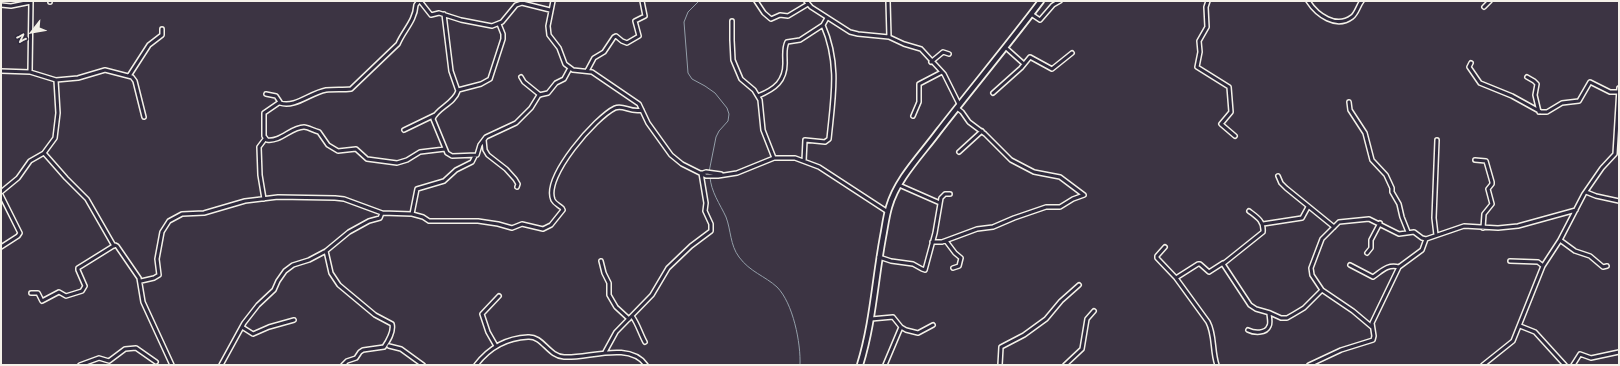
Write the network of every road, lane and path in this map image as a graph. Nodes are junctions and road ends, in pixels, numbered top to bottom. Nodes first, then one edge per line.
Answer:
1 (420, 1) edge
2 (553, 1) edge
3 (642, 1) edge
4 (756, 1) edge
5 (887, 1) edge
6 (1041, 1) edge
7 (1060, 1) edge
8 (1208, 1) edge
9 (1308, 1) edge
10 (1362, 1) edge
11 (1490, 1) edge
12 (31, 2) edge
13 (807, 3) edge
14 (1, 4) edge
15 (1484, 7) dead end
16 (550, 10) junction
17 (444, 14) junction
18 (1032, 14) junction
19 (827, 18) junction
20 (732, 21) dead end
21 (499, 24) junction
22 (823, 25) junction
23 (162, 29) dead end
24 (889, 37) junction
25 (1005, 47) junction
26 (1072, 53) dead end
27 (949, 54) dead end
28 (931, 62) junction
29 (1471, 63) dead end
30 (1024, 64) junction
31 (570, 68) junction
32 (1, 71) edge
33 (587, 71) junction
34 (30, 72) junction
35 (942, 72) junction
36 (130, 76) junction
37 (1527, 76) dead end
38 (521, 77) dead end
39 (56, 80) junction
40 (1619, 88) edge
41 (458, 90) junction
42 (1618, 92) edge
43 (993, 93) dead end
44 (266, 94) dead end
45 (540, 95) junction
46 (758, 96) junction
47 (1349, 102) dead end
48 (280, 103) junction
49 (958, 106) junction
50 (642, 110) junction
51 (1539, 112) junction
52 (435, 115) junction
53 (913, 116) dead end
54 (144, 117) dead end
55 (404, 130) dead end
56 (982, 130) junction
57 (1235, 136) dead end
58 (265, 139) junction
59 (484, 140) junction
60 (1437, 140) dead end
61 (445, 149) junction
62 (960, 152) dead end
63 (44, 153) junction
64 (475, 156) junction
65 (774, 158) junction
66 (1475, 160) dead end
67 (804, 161) junction
68 (702, 173) junction
69 (1278, 176) dead end
70 (899, 185) junction
71 (517, 187) dead end
72 (1, 192) edge
73 (1586, 192) junction
74 (950, 194) dead end
75 (1, 195) edge
76 (264, 199) junction
77 (1619, 201) edge
78 (940, 204) junction
79 (1308, 206) junction
80 (1576, 210) junction
81 (1248, 211) dead end
82 (888, 212) junction
83 (382, 213) junction
84 (412, 214) junction
85 (1263, 224) junction
86 (1380, 224) junction
87 (1334, 226) junction
88 (1482, 228) junction
89 (1408, 232) junction
90 (1436, 235) junction
91 (1426, 239) junction
92 (1560, 240) junction
93 (946, 241) junction
94 (932, 242) junction
95 (114, 246) junction
96 (1, 247) edge
97 (1166, 247) dead end
98 (326, 251) junction
99 (1367, 253) dead end
100 (879, 256) junction
101 (601, 261) dead end
102 (1510, 261) dead end
103 (1223, 263) junction
104 (1350, 265) dead end
105 (1399, 266) junction
106 (1544, 266) junction
107 (1606, 266) dead end
108 (953, 268) dead end
109 (1176, 278) junction
110 (141, 281) junction
111 (1079, 285) dead end
112 (1322, 290) junction
113 (32, 293) dead end
114 (499, 296) dead end
115 (1094, 311) dead end
116 (1269, 313) junction
117 (632, 316) junction
118 (629, 319) junction
119 (871, 319) junction
120 (294, 320) dead end
121 (933, 325) dead end
122 (1520, 326) junction
123 (242, 327) junction
124 (901, 327) junction
125 (1372, 328) junction
126 (1248, 330) dead end
127 (645, 342) dead end
128 (389, 346) dead end
129 (496, 346) junction
130 (605, 352) junction
131 (1619, 352) edge
132 (156, 362) dead end
133 (80, 365) edge
134 (172, 365) edge
135 (222, 365) edge
136 (343, 365) edge
137 (423, 365) edge
138 (476, 365) edge
139 (646, 365) edge
140 (860, 365) edge
141 (885, 365) edge
142 (1000, 365) edge
143 (1065, 365) edge
144 (1217, 365) edge
145 (1309, 365) edge
146 (1483, 365) edge
147 (1565, 365) edge
148 (1572, 365) edge

1 - 17 street
1 - 48 street
2 - 16 street
3 - 33 street
4 - 13 street
5 - 24 street
6 - 18 street
7 - 18 street
8 - 57 street
9 - 10 street
11 - 15 street
12 - 14 street
12 - 34 street
13 - 19 street
16 - 21 street
16 - 31 street
17 - 21 street
17 - 41 street
18 - 25 street
19 - 22 street
19 - 24 street
20 - 46 street
21 - 41 street
22 - 46 street
22 - 67 street
23 - 36 street
24 - 28 street
25 - 30 street
25 - 49 street
26 - 30 street
27 - 28 street
28 - 35 street
29 - 51 street
30 - 43 street
31 - 33 street
31 - 45 street
32 - 34 street
33 - 50 street
34 - 39 street
35 - 49 street
35 - 53 street
36 - 39 street
36 - 54 street
37 - 51 street
38 - 45 street
39 - 63 street
40 - 42 street
41 - 52 street
42 - 51 street
42 - 73 street
44 - 48 street
45 - 59 street
46 - 65 street
47 - 89 street
48 - 58 street
49 - 56 street
49 - 70 street
50 - 68 street
50 - 84 street
52 - 55 street
52 - 61 street
56 - 62 street
56 - 93 street
58 - 61 street
58 - 76 street
59 - 64 street
59 - 71 street
60 - 90 street
61 - 64 street
63 - 72 street
63 - 95 street
64 - 84 street
65 - 67 street
65 - 68 street
66 - 88 street
67 - 82 street
68 - 117 street
69 - 79 street
70 - 78 street
70 - 82 street
73 - 77 street
73 - 80 street
74 - 78 street
75 - 96 street
76 - 83 street
76 - 110 street
78 - 94 street
79 - 85 street
79 - 87 street
80 - 88 street
80 - 92 street
81 - 85 street
82 - 100 street
83 - 84 street
83 - 98 street
85 - 103 street
86 - 87 street
86 - 89 street
86 - 99 street
87 - 112 street
88 - 90 street
89 - 91 street
90 - 91 street
91 - 105 street
92 - 106 street
92 - 107 street
93 - 94 street
93 - 108 street
94 - 100 street
95 - 110 street
95 - 113 street
97 - 109 street
98 - 123 street
98 - 136 street
100 - 119 street
101 - 118 street
102 - 106 street
103 - 109 street
103 - 116 street
104 - 105 street
105 - 125 street
106 - 122 street
109 - 144 street
110 - 134 street
111 - 142 street
112 - 116 street
112 - 125 street
114 - 129 street
115 - 143 street
116 - 126 street
117 - 118 street
117 - 127 street
118 - 130 street
119 - 124 street
119 - 140 street
120 - 123 street
121 - 124 street
122 - 146 street
122 - 147 street
123 - 135 street
124 - 141 street
125 - 145 street
128 - 137 street
129 - 130 street
129 - 138 street
130 - 139 street
131 - 148 street
132 - 133 street

